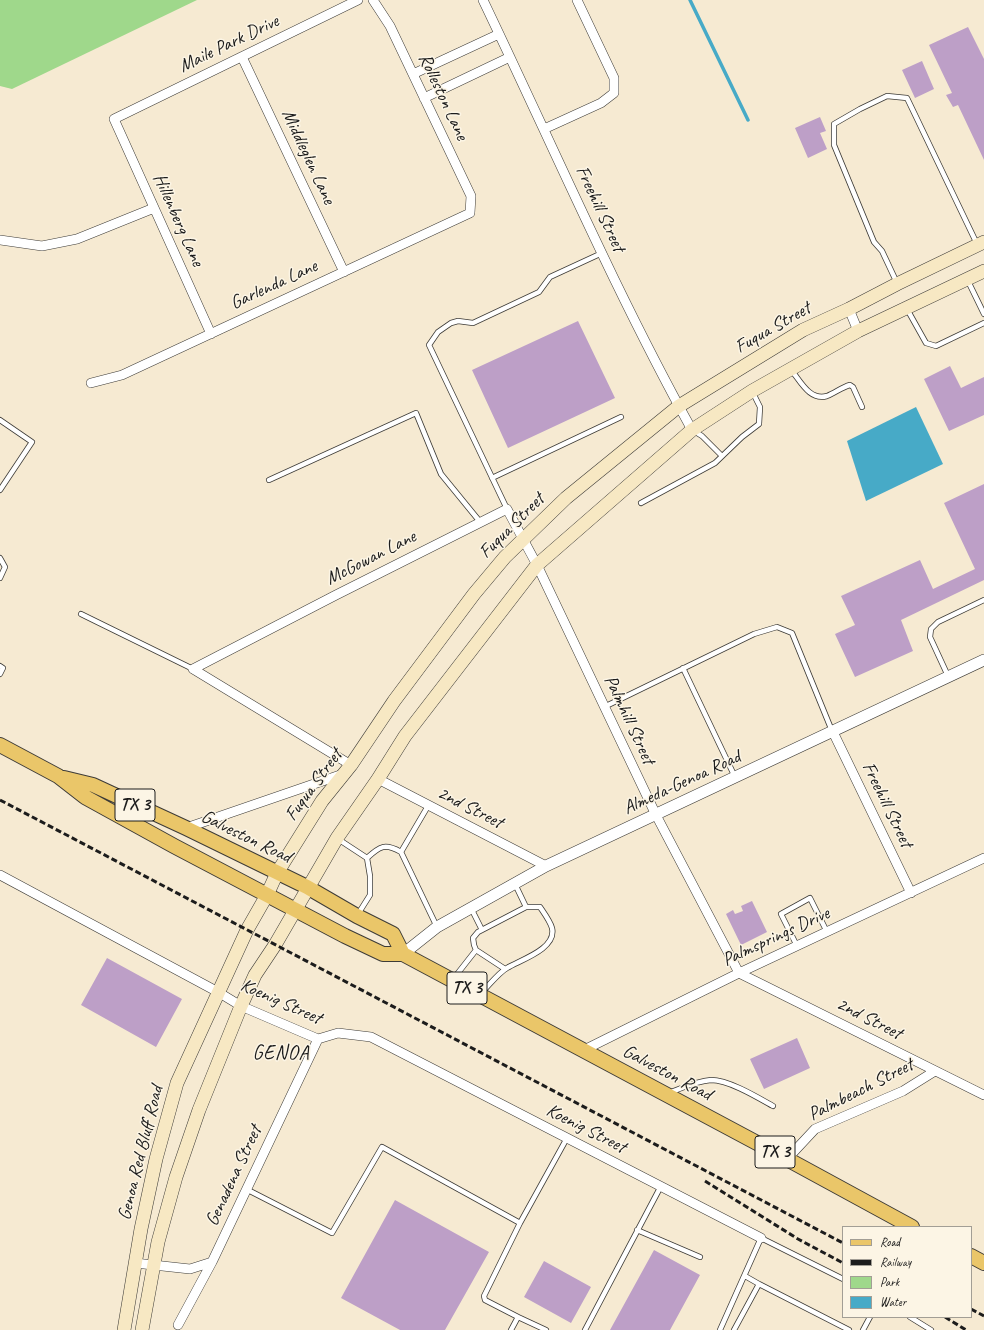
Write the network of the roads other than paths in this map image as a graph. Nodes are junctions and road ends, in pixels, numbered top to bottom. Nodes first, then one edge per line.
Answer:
1 (358, 0) edge
2 (373, 0) edge
3 (483, 0) edge
4 (577, 0) edge
5 (499, 34) junction
6 (242, 56) junction
7 (510, 57) junction
8 (413, 74) junction
9 (424, 98) junction
10 (114, 119) joint
11 (544, 129) junction
12 (154, 208) junction
13 (470, 213) joint
14 (0, 240) edge
15 (981, 244) edge
16 (602, 253) junction
17 (984, 271) edge
18 (344, 272) junction
19 (967, 280) junction
20 (897, 284) junction
21 (907, 308) junction
22 (849, 309) junction
23 (984, 314) edge
24 (984, 323) edge
25 (858, 331) junction
26 (210, 334) junction
27 (791, 369) junction
28 (91, 383) dead end
29 (752, 391) junction
30 (679, 406) junction
31 (862, 407) dead end
32 (621, 417) dead end
33 (0, 420) edge
34 (692, 430) junction
35 (722, 456) junction
36 (492, 478) junction
37 (269, 480) dead end
38 (0, 490) edge
39 (641, 503) dead end
40 (508, 509) junction
41 (481, 523) junction
42 (523, 539) junction
43 (0, 558) edge
44 (537, 566) junction
45 (0, 578) edge
46 (984, 600) edge
47 (81, 614) dead end
48 (984, 660) edge
49 (0, 666) edge
50 (683, 668) junction
51 (193, 669) junction
52 (0, 674) edge
53 (948, 676) junction
54 (604, 707) junction
55 (833, 732) junction
56 (0, 745) edge
57 (348, 769) junction
58 (58, 776) junction
59 (735, 778) junction
60 (378, 779) junction
61 (428, 806) junction
62 (656, 815) junction
63 (186, 828) junction
64 (337, 838) junction
65 (401, 852) junction
66 (367, 858) junction
67 (984, 858) edge
68 (546, 866) junction
69 (277, 873) junction
70 (0, 875) edge
71 (514, 884) junction
72 (307, 887) junction
73 (911, 893) junction
74 (267, 895) junction
75 (526, 907) junction
76 (471, 908) junction
77 (295, 910) junction
78 (357, 916) junction
79 (437, 927) junction
80 (482, 930) junction
81 (827, 932) junction
82 (797, 946) junction
83 (476, 950) junction
84 (403, 954) junction
85 (505, 969) junction
86 (739, 973) junction
87 (453, 980) junction
88 (218, 992) junction
89 (480, 995) junction
90 (241, 1006) junction
91 (318, 1039) junction
92 (584, 1050) junction
93 (935, 1071) junction
94 (666, 1094) junction
95 (984, 1095) edge
96 (773, 1106) dead end
97 (567, 1138) junction
98 (787, 1159) junction
99 (662, 1186) junction
100 (246, 1189) junction
101 (520, 1223) junction
102 (910, 1226) edge
103 (638, 1230) junction
104 (761, 1238) junction
105 (700, 1257) dead end
106 (212, 1262) junction
107 (136, 1263) junction
108 (154, 1265) junction
109 (745, 1276) junction
110 (842, 1278) edge
111 (759, 1284) junction
112 (518, 1317) junction
113 (870, 1318) edge
114 (912, 1318) edge
115 (178, 1325) dead end
116 (124, 1330) edge
117 (142, 1330) edge
118 (511, 1330) edge
119 (546, 1330) edge
120 (585, 1330) edge
121 (720, 1330) edge
122 (734, 1330) edge
123 (849, 1330) edge
124 (864, 1330) edge
125 (931, 1330) edge

1 - 6 street, Maile Park Drive
2 - 8 street, Rolleston Lane
3 - 5 street, Freehill Street
4 - 11 street
5 - 7 street, Freehill Street
5 - 8 street
6 - 10 street, Maile Park Drive
6 - 18 street, Middleglen Lane
7 - 9 street
7 - 11 street, Freehill Street
8 - 9 street, Rolleston Lane
9 - 13 street, Rolleston Lane
10 - 12 street, Hillenberg Lane
11 - 16 street, Freehill Street
12 - 14 street
12 - 26 street, Hillenberg Lane
13 - 18 street, Garlenda Lane
15 - 20 main road, Fuqua Street
15 - 20 lane
16 - 30 street, Freehill Street
16 - 36 lane
17 - 19 main road
18 - 26 street, Garlenda Lane
19 - 21 main road
19 - 23 lane
20 - 22 main road, Fuqua Street
21 - 24 lane
21 - 25 main road
22 - 25 street
22 - 30 main road, Fuqua Street
25 - 27 main road
26 - 28 street, Garlenda Lane
27 - 29 main road
27 - 31 lane
29 - 34 main road
29 - 35 lane
30 - 34 street, Freehill Street
30 - 42 main road, Fuqua Street
32 - 36 lane
33 - 38 lane
34 - 35 lane
34 - 44 main road
35 - 39 lane
36 - 40 lane
37 - 41 lane
40 - 41 street, McGowan Lane
40 - 42 street
41 - 51 street, McGowan Lane
42 - 44 street
42 - 57 main road, Fuqua Street
43 - 45 lane
44 - 54 street, Palmhill Street
44 - 60 main road
46 - 53 lane
47 - 51 lane
48 - 53 street, Almeda-Genoa Road
49 - 52 lane
50 - 54 lane
50 - 55 lane
50 - 59 lane
51 - 57 street
53 - 55 street, Almeda-Genoa Road
54 - 62 street, Palmhill Street
55 - 59 street, Almeda-Genoa Road
55 - 73 street, Freehill Street
56 - 58 main road, Galveston Road / TX 3
57 - 63 street
57 - 69 main road, Fuqua Street
58 - 63 main road, Galveston Road / TX 3
58 - 74 main road, Galveston Road / TX 3
59 - 62 street, Almeda-Genoa Road
60 - 61 street, 2nd Street
60 - 64 main road
61 - 65 lane
61 - 68 street, 2nd Street
62 - 68 street, Almeda-Genoa Road
62 - 86 street, Palmhill Street
63 - 69 main road, Galveston Road / TX 3
64 - 66 lane
64 - 72 main road
65 - 66 lane
65 - 79 lane
66 - 78 lane
67 - 73 street, Palmsprings Drive
68 - 71 street, Almeda-Genoa Road
69 - 72 main road, Galveston Road / TX 3
69 - 74 main road, Fuqua Street
70 - 88 street, Koenig Street
71 - 75 lane
71 - 76 street, Almeda-Genoa Road
72 - 77 main road
72 - 78 main road, Galveston Road / TX 3
73 - 81 street, Palmsprings Drive
74 - 77 main road, Galveston Road / TX 3
74 - 88 main road, Fuqua Street
75 - 80 lane
75 - 85 lane
76 - 79 street, Almeda-Genoa Road
76 - 80 lane
77 - 84 main road, Galveston Road / TX 3
77 - 90 main road
78 - 84 main road, Galveston Road / TX 3
79 - 84 street, Almeda-Genoa Road
80 - 83 lane
81 - 82 street, Palmsprings Drive
81 - 82 lane
82 - 86 street, Palmsprings Drive
83 - 85 lane
83 - 87 lane
84 - 87 main road, Galveston Road / TX 3
85 - 89 lane
86 - 92 street, Palmsprings Drive
86 - 93 street, 2nd Street
87 - 89 main road, Galveston Road / TX 3
88 - 90 street, Koenig Street
88 - 107 main road, Genoa Red Bluff Road
89 - 92 main road, Galveston Road / TX 3
90 - 91 street, Koenig Street
90 - 108 main road, Genoa Red Bluff Road
91 - 97 street, Koenig Street
91 - 100 street, Genadena Street
92 - 94 main road, Galveston Road / TX 3
93 - 95 street, 2nd Street
93 - 98 street, Palmbeach Street
94 - 96 lane
94 - 98 main road, Galveston Road / TX 3
97 - 99 street, Koenig Street
97 - 101 lane
98 - 102 main road, Galveston Road / TX 3
99 - 103 lane
99 - 104 street, Koenig Street
100 - 101 lane
100 - 106 street, Genadena Street
101 - 112 lane
103 - 105 lane
103 - 120 lane
104 - 109 lane
104 - 110 lane
106 - 108 street
106 - 115 street, Genadena Street
107 - 108 street
107 - 116 main road, Genoa Red Bluff Road
108 - 117 main road, Genoa Red Bluff Road
109 - 111 lane
109 - 121 lane
111 - 122 lane
111 - 123 lane
112 - 118 lane
112 - 119 lane
113 - 124 lane
114 - 125 lane

